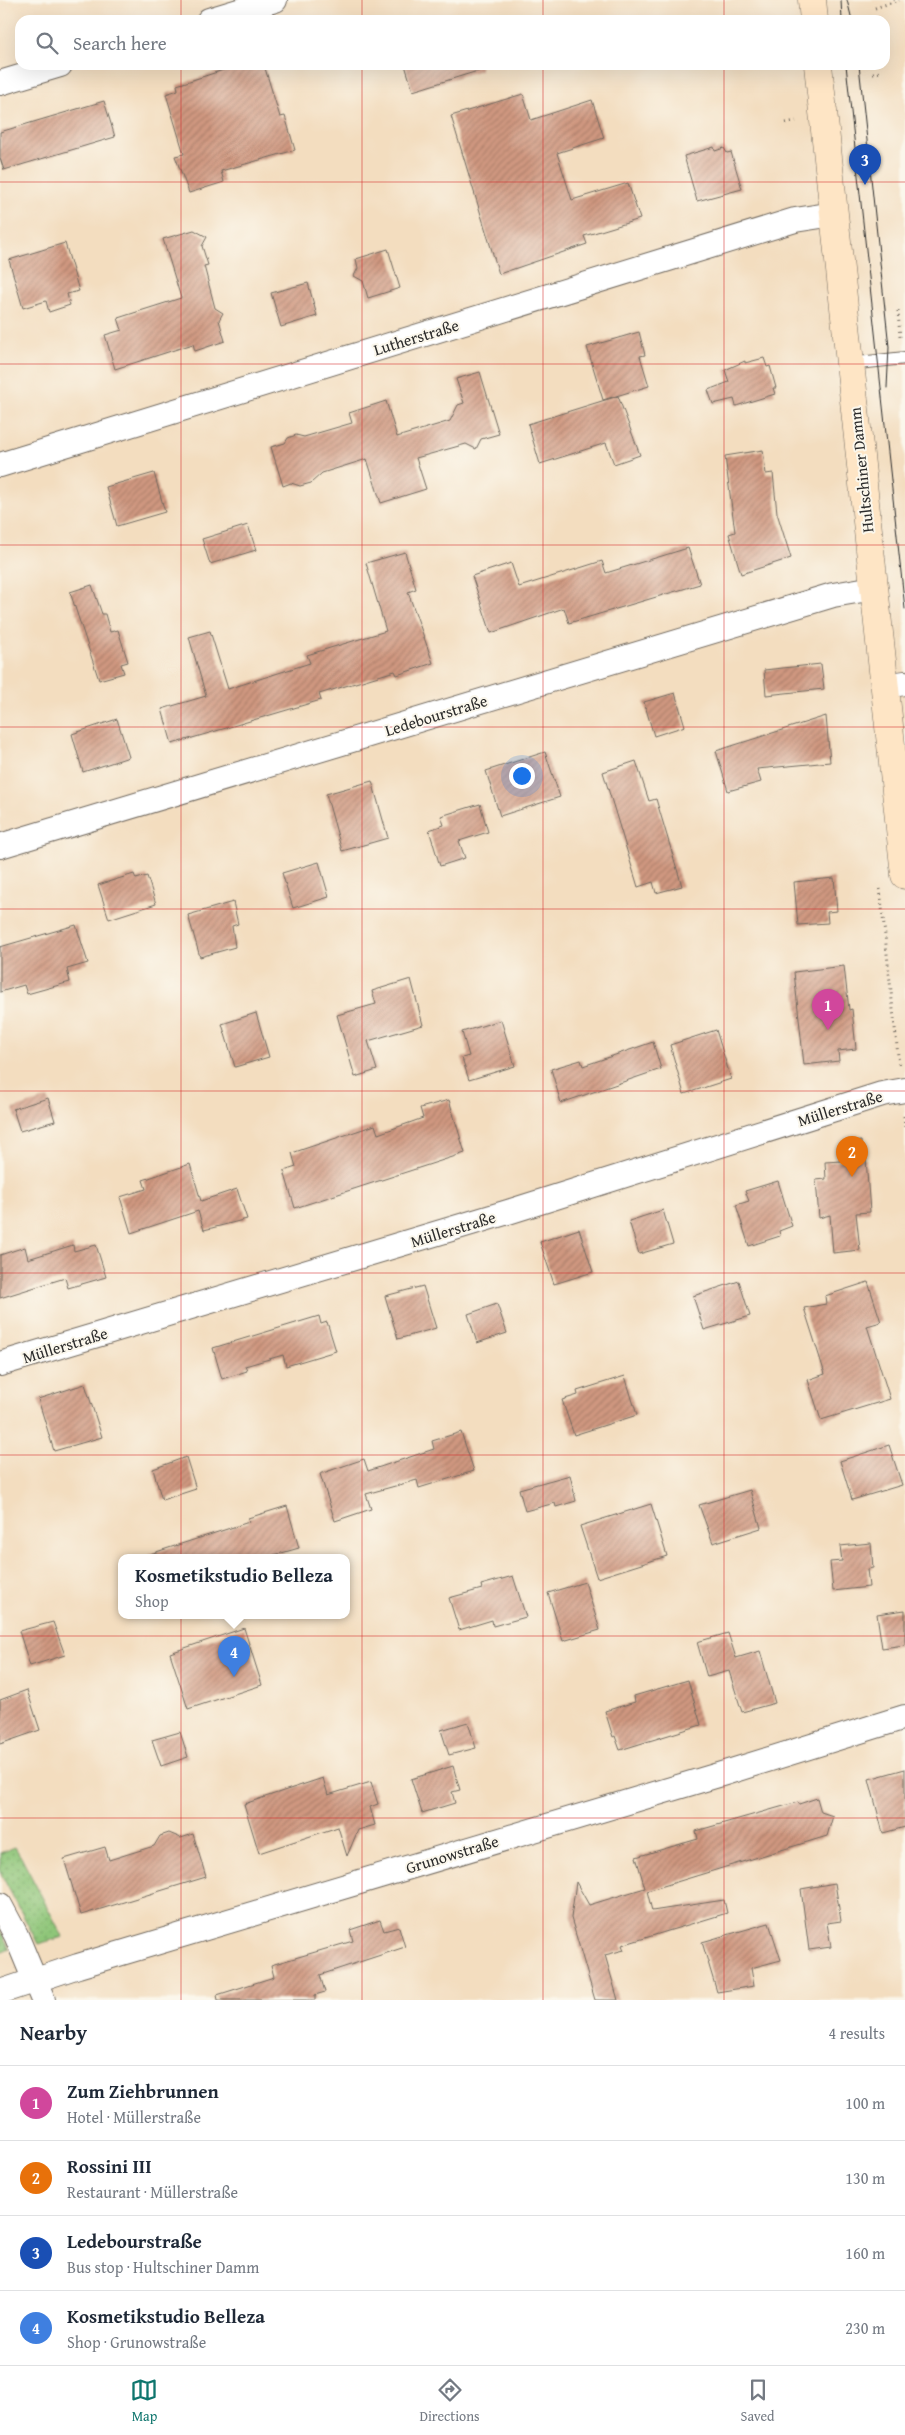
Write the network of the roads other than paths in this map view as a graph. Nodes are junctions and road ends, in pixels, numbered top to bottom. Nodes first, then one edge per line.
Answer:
1 (275, 0) edge
2 (812, 0) edge
3 (226, 15) edge
4 (814, 15) edge
5 (43, 70) edge
6 (819, 70) edge
7 (0, 83) edge
8 (834, 214) junction
9 (905, 358) edge
10 (849, 364) junction
11 (0, 465) edge
12 (874, 588) junction
13 (895, 684) edge
14 (0, 846) edge
15 (905, 875) edge
16 (905, 1090) edge
17 (0, 1364) edge
18 (905, 1716) edge
19 (0, 1904) edge
20 (38, 1991) edge
21 (0, 1992) edge

1 - 3 street
2 - 4 main road
5 - 7 street
6 - 8 main road, Hultschiner Damm
8 - 10 main road, Hultschiner Damm
8 - 11 street, Lutherstraße
9 - 10 lane
10 - 12 main road, Hultschiner Damm
12 - 13 main road, Hultschiner Damm
12 - 14 street, Ledebourstraße
13 - 15 main road, Hultschiner Damm
16 - 17 street, Müllerstraße
18 - 20 street, Grunowstraße
19 - 20 street
20 - 21 street, Grunowstraße

